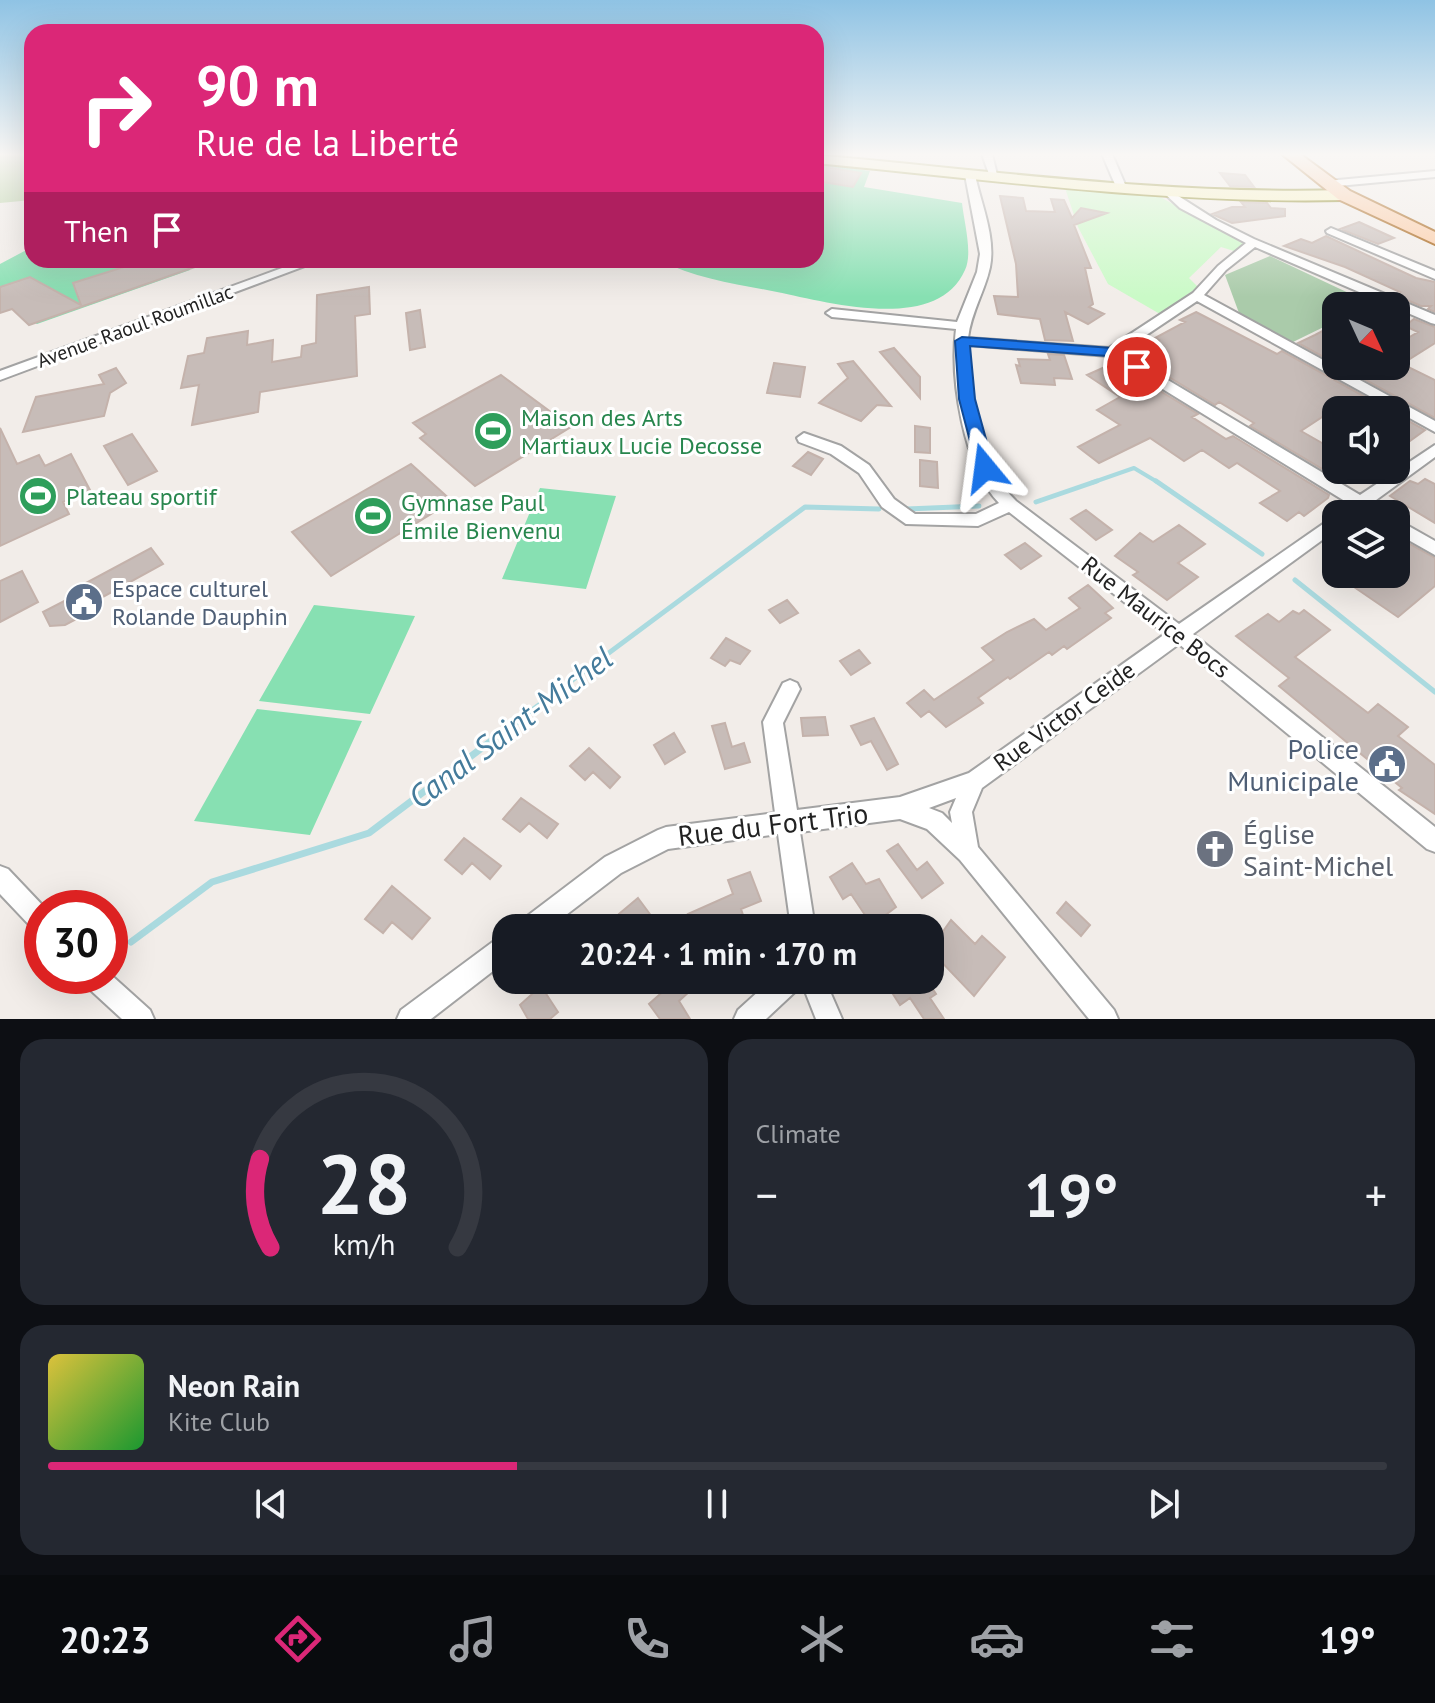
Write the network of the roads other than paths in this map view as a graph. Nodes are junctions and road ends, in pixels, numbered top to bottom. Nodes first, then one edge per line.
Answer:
1 (976, 202) edge
2 (1182, 202) edge
3 (1358, 202) edge
4 (1331, 231) dead end
5 (1435, 239) edge
6 (1255, 242) junction
7 (293, 268) edge
8 (1435, 275) edge
9 (1197, 296) junction
10 (832, 313) dead end
11 (1435, 320) edge
12 (962, 334) junction
13 (1112, 352) junction
14 (0, 376) edge
15 (1435, 427) edge
16 (804, 438) dead end
17 (1435, 450) edge
18 (1356, 500) edge
19 (1365, 500) edge
20 (1010, 505) junction
21 (1322, 531) edge
22 (1410, 534) edge
23 (1435, 549) edge
24 (1179, 632) junction
25 (790, 689) dead end
26 (975, 781) junction
27 (900, 808) junction
28 (789, 821) junction
29 (1435, 841) edge
30 (968, 852) junction
31 (0, 877) edge
32 (24, 903) edge
33 (548, 914) edge
34 (801, 914) edge
35 (492, 957) edge
36 (114, 994) edge
37 (774, 994) edge
38 (819, 994) edge
39 (141, 1019) edge
40 (410, 1019) edge
41 (747, 1019) edge
42 (829, 1019) edge
43 (1105, 1019) edge

1 - 12 street
2 - 6 street
3 - 5 main road
4 - 8 street
6 - 9 street
6 - 11 street
7 - 14 street, Avenue Raoul Roumillac
9 - 13 street
9 - 15 street
10 - 12 street
12 - 13 street
12 - 20 street, Rue Maurice Bocs
13 - 18 street
16 - 20 street
17 - 19 street
20 - 24 street, Rue Maurice Bocs
21 - 24 street, Rue Victor Ceide
22 - 23 street
24 - 26 street, Rue Victor Ceide
24 - 29 street, Rue Maurice Bocs
25 - 28 street
26 - 27 street, Rue Victor Ceide
26 - 30 street
27 - 28 street, Rue du Fort Trio
27 - 30 street
28 - 33 street, Rue du Fort Trio
28 - 34 street
30 - 43 street
31 - 32 street
35 - 40 street
36 - 39 street
37 - 41 street
38 - 42 street

